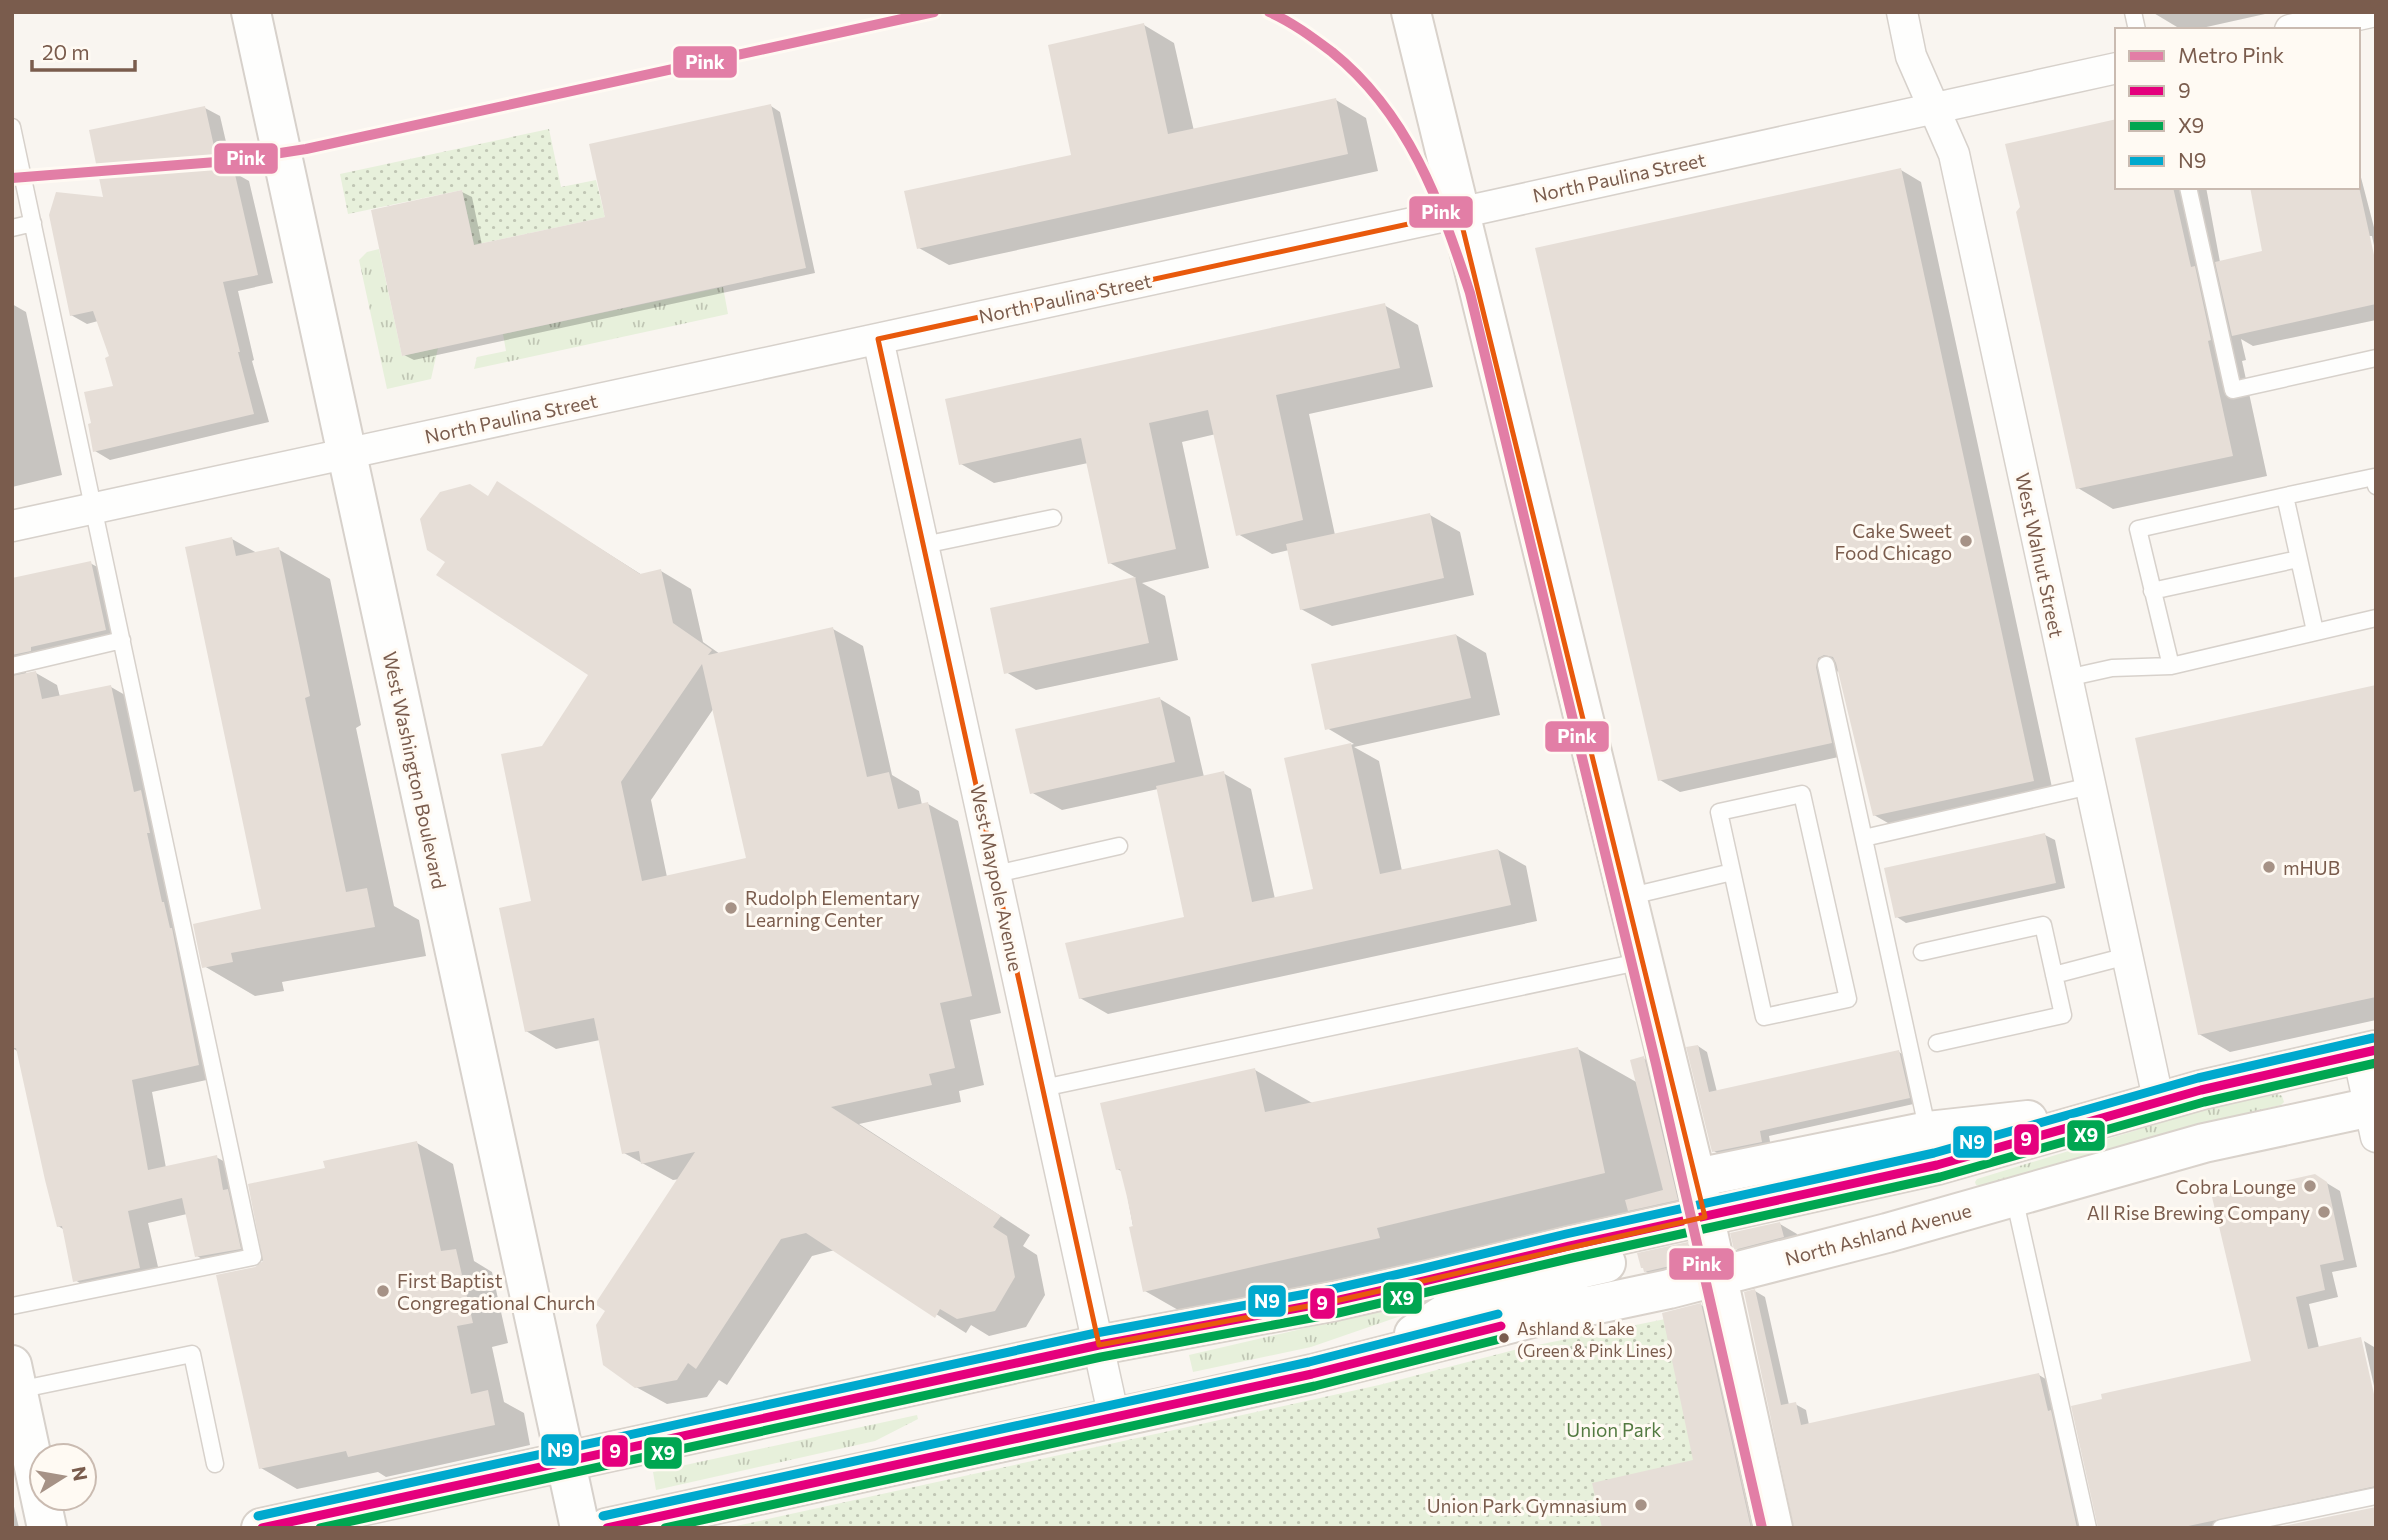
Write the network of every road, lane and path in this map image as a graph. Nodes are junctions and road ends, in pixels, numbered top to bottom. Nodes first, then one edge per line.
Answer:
1 (251, 12) edge
2 (1411, 12) edge
3 (1902, 12) edge
4 (2374, 12) edge
5 (2299, 28) edge
6 (2115, 68) edge
7 (1933, 108) junction
8 (12, 128) edge
9 (2188, 189) edge
10 (1459, 213) junction
11 (33, 223) junction
12 (12, 228) edge
13 (878, 338) junction
14 (2376, 358) edge
15 (346, 453) junction
16 (2376, 486) edge
17 (2285, 496) junction
18 (94, 508) junction
19 (1053, 518) dead end
20 (12, 526) edge
21 (924, 545) junction
22 (2298, 559) junction
23 (2152, 591) junction
24 (2376, 618) edge
25 (2315, 631) junction
26 (122, 640) junction
27 (1826, 665) dead end
28 (12, 666) edge
29 (2171, 666) junction
30 (2067, 678) junction
31 (2090, 786) junction
32 (1864, 838) junction
33 (1119, 846) dead end
34 (1732, 872) junction
35 (996, 874) junction
36 (1627, 897) junction
37 (1922, 952) dead end
38 (2127, 956) junction
39 (1643, 961) junction
40 (2054, 975) junction
41 (1937, 1043) dead end
42 (2367, 1052) edge
43 (1043, 1088) junction
44 (2152, 1105) junction
45 (2374, 1117) edge
46 (1933, 1148) junction
47 (1696, 1178) junction
48 (2014, 1197) junction
49 (1711, 1245) junction
50 (12, 1306) edge
51 (1098, 1345) junction
52 (15, 1378) edge
53 (1114, 1418) junction
54 (565, 1461) junction
55 (215, 1464) dead end
56 (2376, 1496) edge
57 (47, 1528) edge
58 (261, 1528) edge
59 (580, 1528) edge
60 (606, 1528) edge
61 (1773, 1528) edge
62 (2088, 1528) edge
63 (2221, 1528) edge

1 - 15 main road, West Washington Boulevard
2 - 10 main road
3 - 7 street, West Walnut Street
4 - 5 street
6 - 7 street, North Paulina Street
7 - 10 street, North Paulina Street
7 - 30 street, West Walnut Street
8 - 11 lane
9 - 14 lane
10 - 13 street, North Paulina Street
10 - 36 main road
11 - 12 lane
11 - 18 lane
13 - 15 street, North Paulina Street
13 - 21 street, West Maypole Avenue
15 - 18 street, North Paulina Street
15 - 54 main road, West Washington Boulevard
16 - 17 lane
17 - 22 lane
17 - 23 lane
18 - 20 street, North Paulina Street
18 - 26 lane
19 - 21 lane
21 - 35 street, West Maypole Avenue
22 - 23 lane
22 - 25 lane
23 - 29 lane
24 - 25 lane
25 - 29 lane
26 - 28 lane
26 - 50 lane
27 - 32 lane
29 - 30 lane
30 - 31 street, West Walnut Street
31 - 32 lane
31 - 38 street, West Walnut Street
32 - 46 lane
33 - 35 lane
34 - 34 lane
34 - 36 lane
35 - 43 street, West Maypole Avenue
36 - 39 main road
37 - 40 lane
38 - 40 lane
38 - 44 street, West Walnut Street
39 - 43 lane
39 - 47 main road
40 - 41 lane
42 - 44 main road, North Ashland Avenue
42 - 45 street
43 - 51 street, West Maypole Avenue
44 - 46 main road, North Ashland Avenue
45 - 48 main road, North Ashland Avenue
46 - 47 main road, North Ashland Avenue
46 - 49 main road, North Ashland Avenue
47 - 49 main road
48 - 49 main road, North Ashland Avenue
48 - 62 lane
49 - 51 main road, North Ashland Avenue
49 - 53 main road, North Ashland Avenue
49 - 61 main road
51 - 53 street, West Maypole Avenue
51 - 54 main road, North Ashland Avenue
52 - 55 lane
52 - 57 main road
53 - 60 main road, North Ashland Avenue
54 - 58 main road, North Ashland Avenue
54 - 59 main road, West Washington Boulevard
56 - 63 lane

